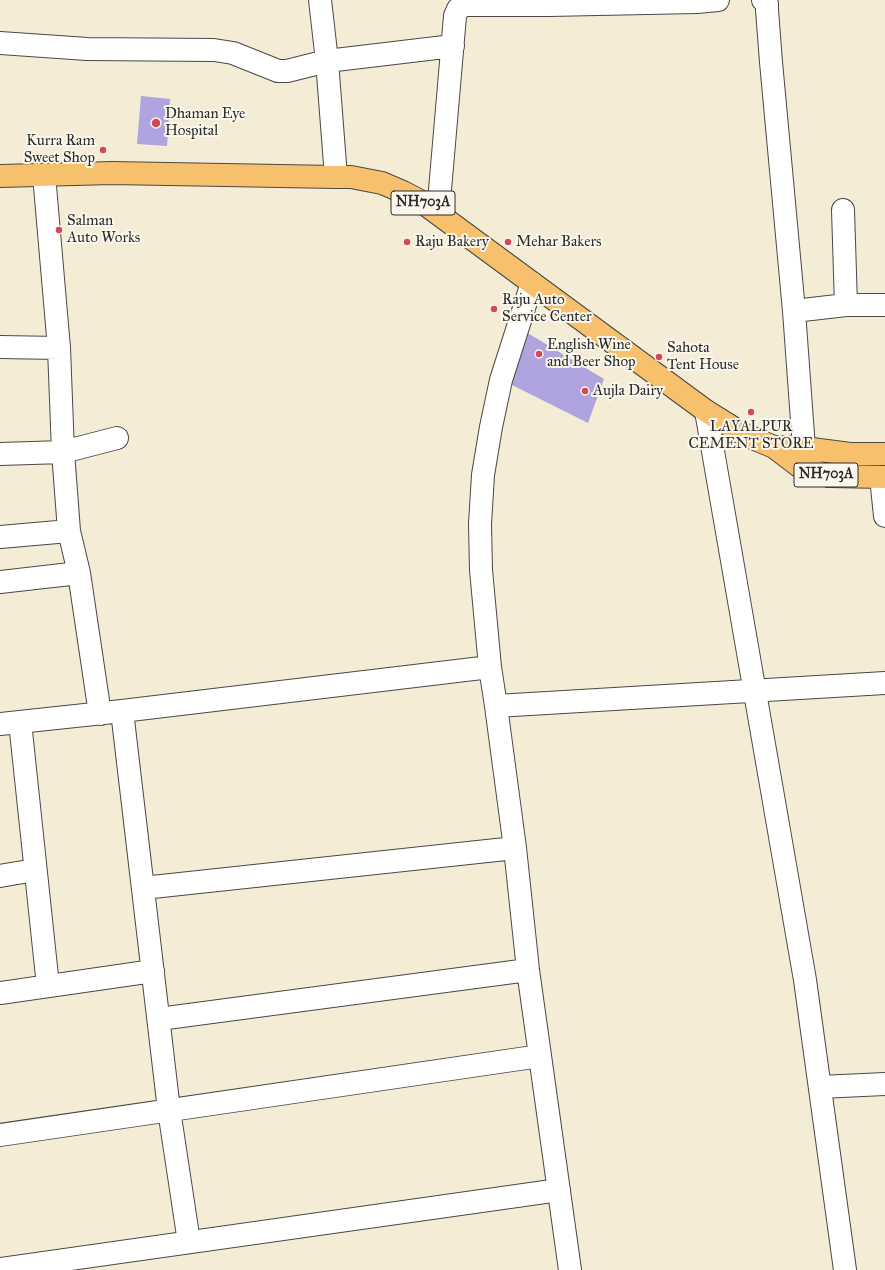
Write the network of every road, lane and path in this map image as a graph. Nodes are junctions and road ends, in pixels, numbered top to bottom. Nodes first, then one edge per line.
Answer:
1 (320, 0) edge
2 (763, 0) edge
3 (704, 1) edge
4 (549, 3) edge
5 (0, 43) edge
6 (453, 46) junction
7 (327, 61) junction
8 (44, 175) junction
9 (0, 176) edge
10 (336, 177) junction
11 (843, 210) dead end
12 (438, 213) junction
13 (532, 283) junction
14 (846, 305) junction
15 (885, 305) edge
16 (794, 311) junction
17 (0, 347) edge
18 (59, 348) junction
19 (706, 411) junction
20 (117, 438) dead end
21 (774, 447) junction
22 (804, 448) junction
23 (63, 452) junction
24 (0, 454) edge
25 (885, 454) edge
26 (883, 477) edge
27 (885, 516) edge
28 (69, 531) junction
29 (0, 537) edge
30 (79, 573) junction
31 (0, 582) edge
32 (490, 667) junction
33 (885, 683) edge
34 (755, 691) junction
35 (496, 706) junction
36 (122, 711) junction
37 (100, 714) junction
38 (10, 723) edge
39 (515, 848) junction
40 (35, 870) junction
41 (0, 876) edge
42 (143, 888) junction
43 (528, 970) junction
44 (153, 971) junction
45 (48, 986) junction
46 (0, 993) edge
47 (158, 1019) junction
48 (540, 1056) junction
49 (885, 1084) edge
50 (820, 1087) junction
51 (169, 1110) junction
52 (0, 1135) edge
53 (559, 1190) junction
54 (189, 1242) junction
55 (0, 1269) edge
56 (570, 1270) edge
57 (845, 1270) edge

1 - 7 street
2 - 16 street
3 - 4 street
4 - 6 street
5 - 7 street
6 - 7 street
6 - 12 street
7 - 10 street
8 - 9 highway, NH703A
8 - 10 highway, NH703A
8 - 18 street
10 - 12 highway, NH703A
11 - 14 street
12 - 13 highway, NH703A
13 - 19 highway, NH703A
13 - 32 street
14 - 15 street
14 - 16 street
16 - 22 street
17 - 18 street
18 - 23 street
19 - 21 highway, NH703A
19 - 34 street
20 - 23 street
21 - 22 highway, NH703A
21 - 26 highway, NH703A
22 - 25 highway, NH703A
23 - 24 street
23 - 28 street
26 - 27 street
28 - 29 street
28 - 30 street
30 - 31 street
30 - 37 street
32 - 35 street
32 - 36 street
33 - 34 street
34 - 35 street
34 - 50 street
35 - 39 street
36 - 37 street
36 - 42 street
37 - 38 street
38 - 40 street
39 - 42 street
39 - 43 street
40 - 41 street
40 - 45 street
42 - 44 street
43 - 47 street
43 - 48 street
44 - 45 street
44 - 47 street
45 - 46 street
47 - 51 street
48 - 51 street
48 - 53 street
49 - 50 street
50 - 57 street
51 - 52 street
51 - 54 street
53 - 54 street
53 - 56 street
54 - 55 street

